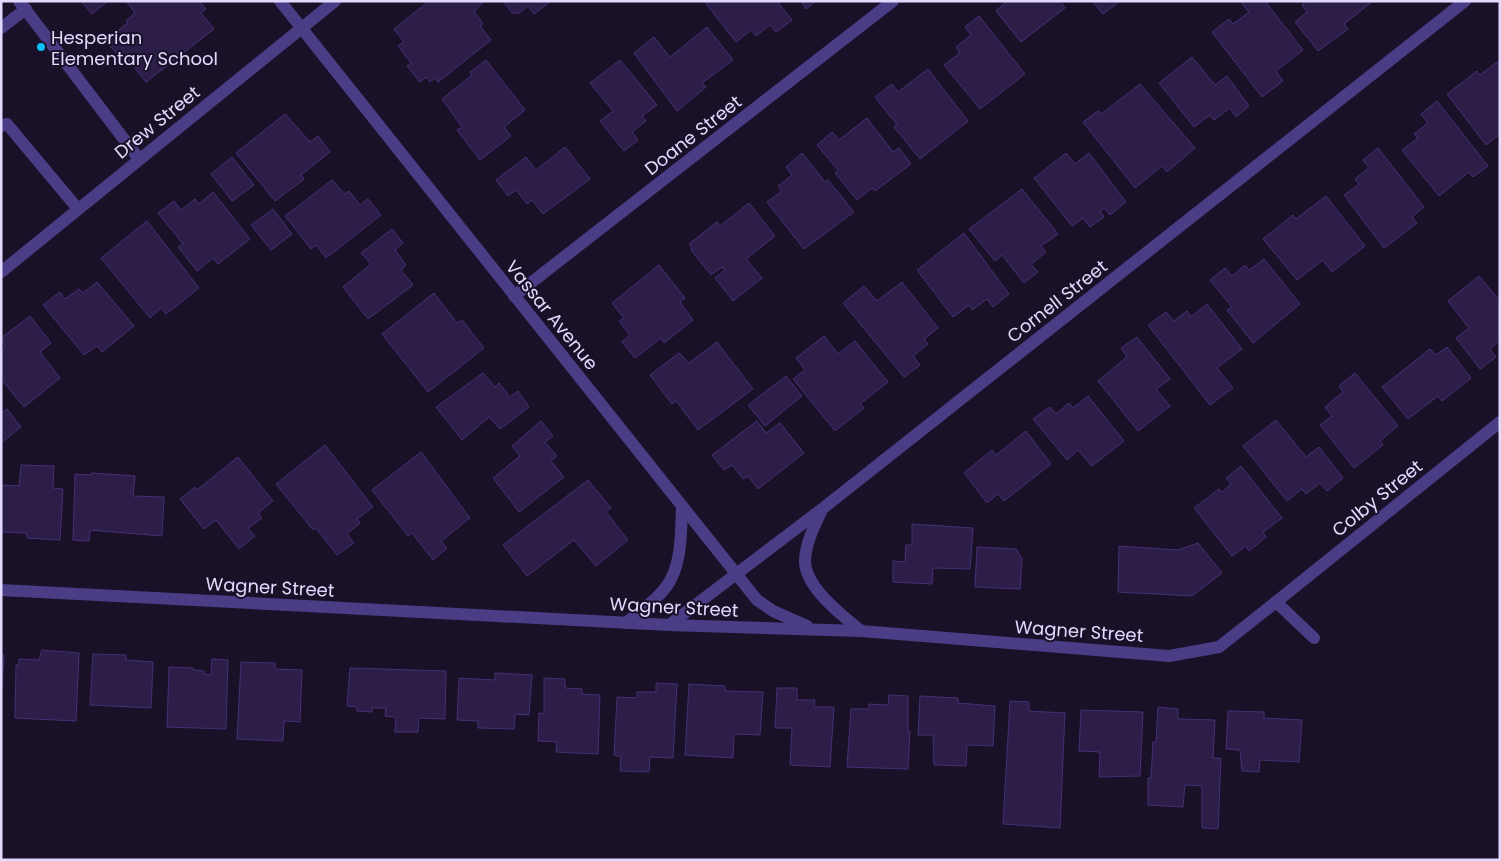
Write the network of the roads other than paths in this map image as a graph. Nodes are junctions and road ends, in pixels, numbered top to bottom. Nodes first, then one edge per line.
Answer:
1 (280, 1) edge
2 (335, 1) edge
3 (893, 1) edge
4 (1465, 1) edge
5 (22, 5) edge
6 (1, 28) edge
7 (301, 28) junction
8 (3, 122) edge
9 (140, 159) junction
10 (78, 209) junction
11 (1, 272) edge
12 (514, 296) junction
13 (1500, 422) edge
14 (682, 506) junction
15 (822, 509) junction
16 (737, 575) junction
17 (1, 590) edge
18 (1276, 602) junction
19 (626, 622) junction
20 (669, 625) junction
21 (814, 629) junction
22 (862, 631) junction
23 (1314, 638) dead end

1 - 7 street, Vassar Avenue
2 - 7 street, Drew Street
3 - 12 street, Doane Street
4 - 15 street, Cornell Street
5 - 6 street
5 - 9 street
7 - 9 street, Drew Street
7 - 12 street, Vassar Avenue
8 - 10 street
9 - 10 street, Drew Street
10 - 11 street, Drew Street
12 - 14 street, Vassar Avenue
13 - 18 street, Colby Street
14 - 16 street, Vassar Avenue
14 - 19 street
15 - 16 street, Cornell Street
15 - 22 street
16 - 20 street, Cornell Street
16 - 21 street, Vassar Avenue
17 - 19 street, Wagner Street
18 - 22 street, Wagner Street
18 - 23 street
19 - 20 street, Wagner Street
20 - 21 street, Wagner Street
21 - 22 street, Wagner Street

